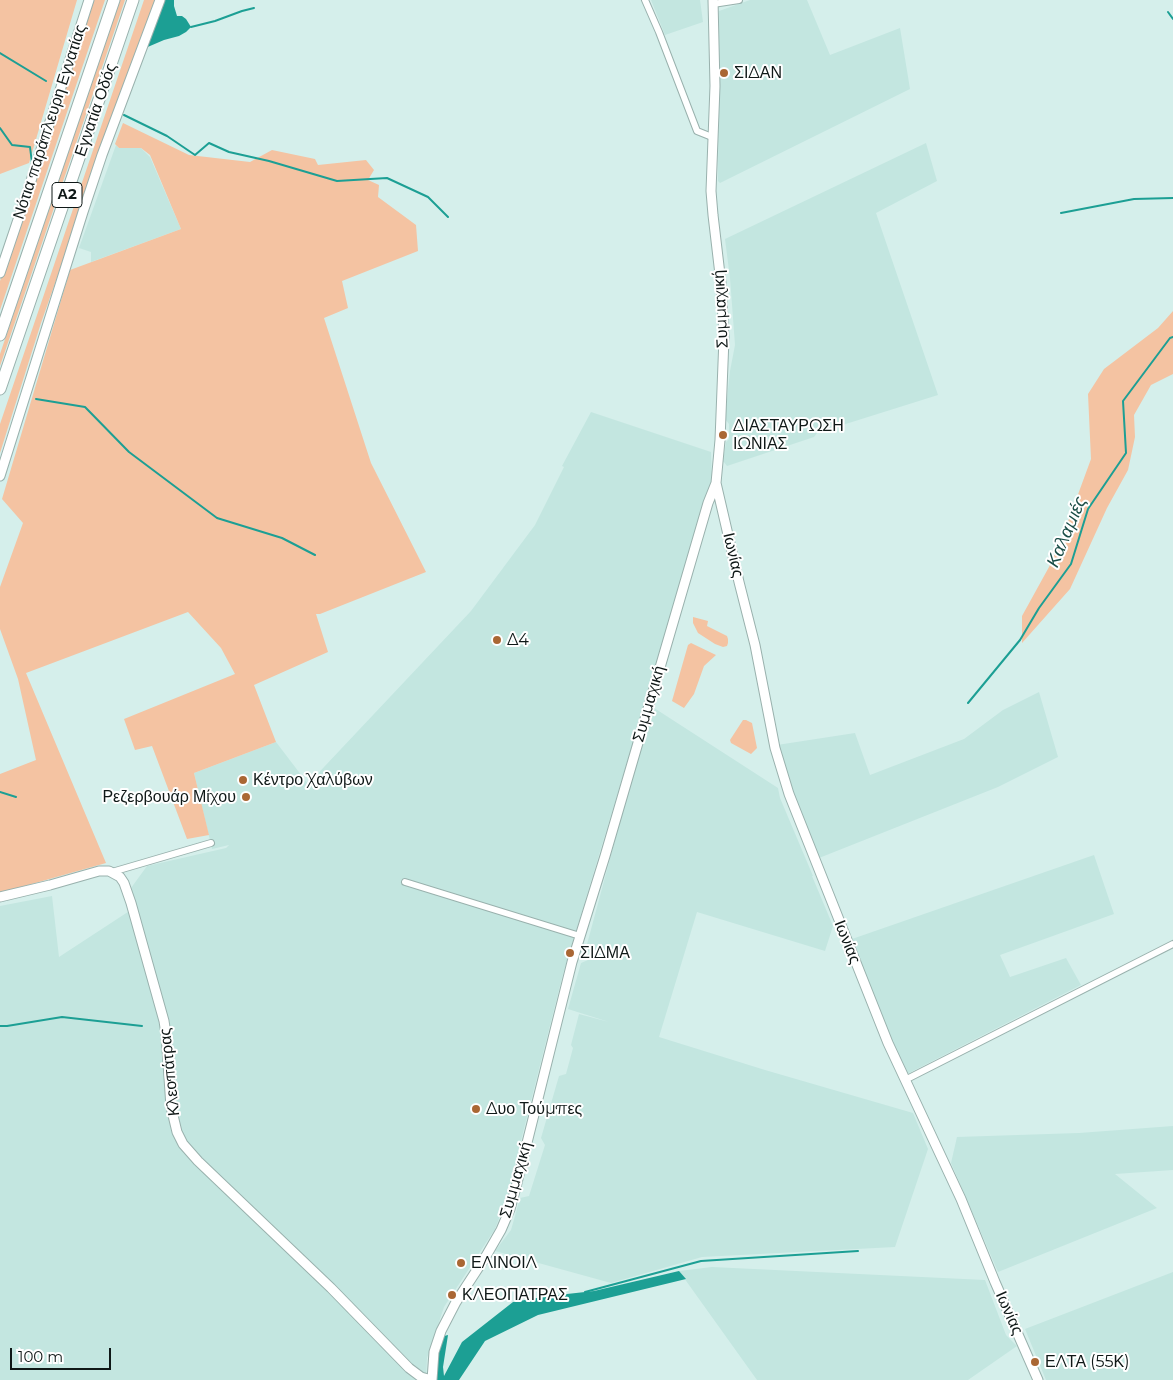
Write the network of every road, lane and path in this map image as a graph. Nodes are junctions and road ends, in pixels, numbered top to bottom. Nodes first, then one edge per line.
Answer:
1 (89, 0) edge
2 (114, 0) edge
3 (133, 0) edge
4 (160, 0) edge
5 (644, 0) edge
6 (739, 0) edge
7 (713, 2) edge
8 (712, 137) junction
9 (0, 273) edge
10 (0, 335) edge
11 (0, 389) edge
12 (0, 476) edge
13 (716, 483) junction
14 (708, 502) junction
15 (721, 505) junction
16 (211, 844) dead end
17 (112, 872) junction
18 (405, 882) dead end
19 (0, 897) edge
20 (580, 936) junction
21 (1173, 944) edge
22 (905, 1080) junction
23 (432, 1380) edge
24 (1038, 1380) edge

1 - 9 street, Νότια παράπλευρη Εγνατίας
2 - 10 highway, Εγνατία Οδός / Α2
3 - 11 highway, Εγνατία Οδός / Α2
4 - 12 street
5 - 8 street
6 - 7 street
7 - 8 street, Συμμαχική
8 - 13 street, Συμμαχική
13 - 14 street, Συμμαχική
13 - 15 street, Ιωνίας
14 - 15 street
14 - 20 street, Συμμαχική
15 - 22 street, Ιωνίας
16 - 17 street
17 - 19 street
17 - 23 street, Κλεοπάτρας
18 - 20 street
20 - 23 street, Συμμαχική
21 - 22 street
22 - 24 street, Ιωνίας

